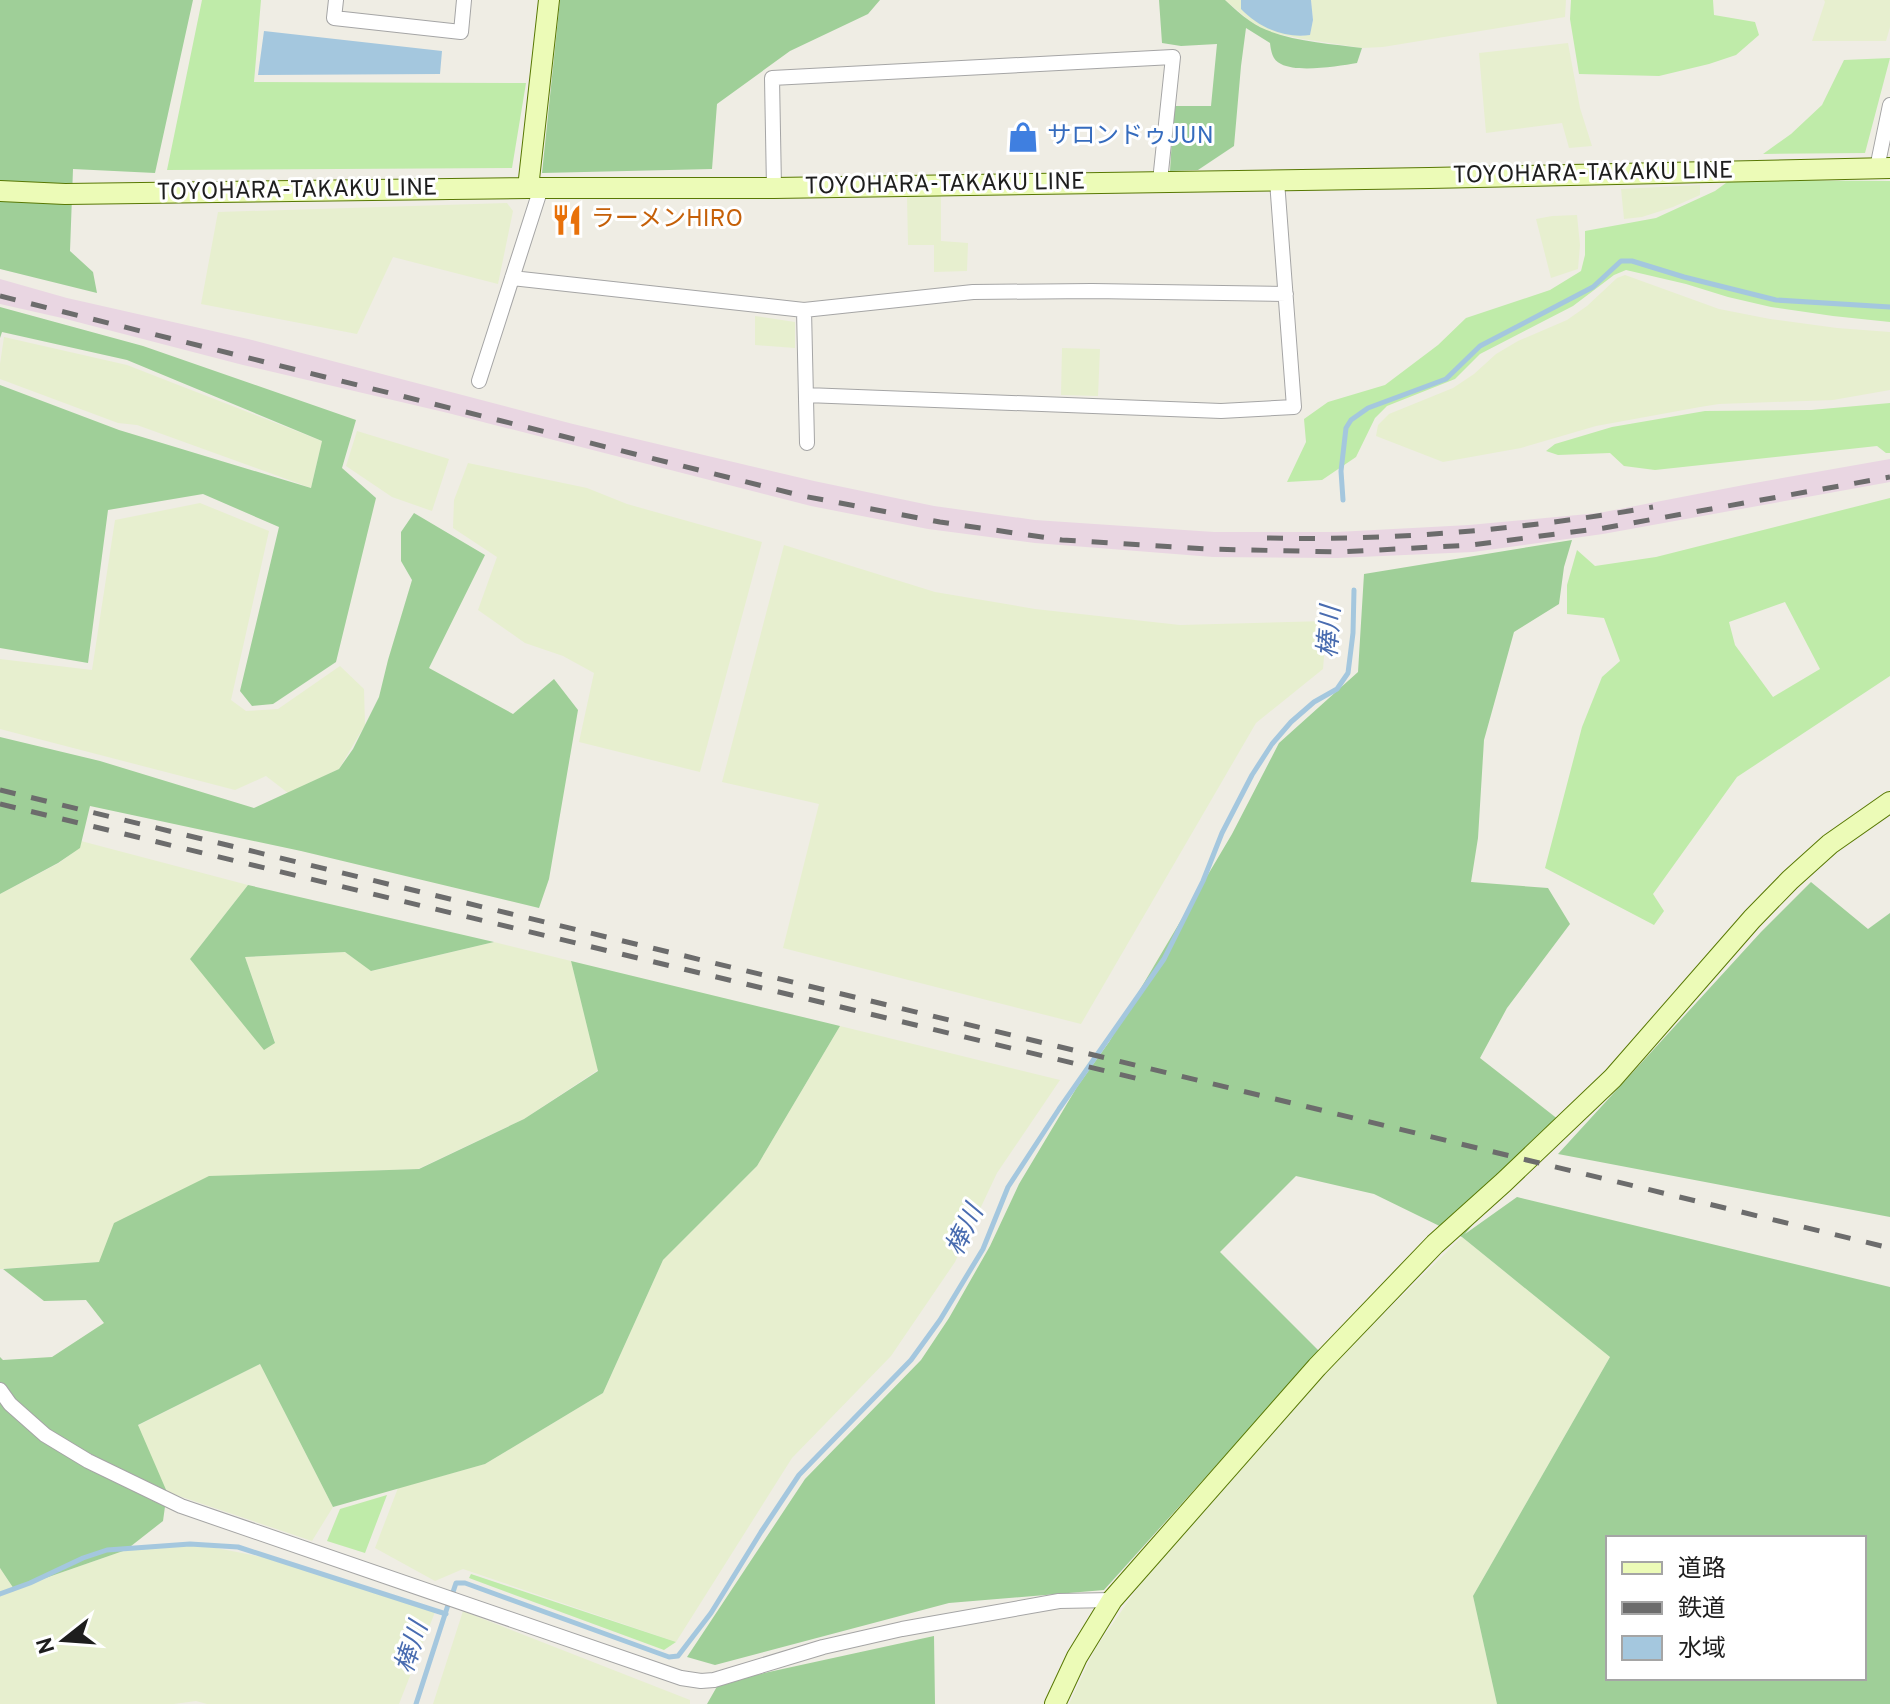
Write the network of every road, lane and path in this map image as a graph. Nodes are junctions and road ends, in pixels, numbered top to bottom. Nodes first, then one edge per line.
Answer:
1 (336, 0) edge
2 (464, 0) edge
3 (549, 0) edge
4 (1890, 105) edge
5 (1883, 168) edge
6 (1160, 181) junction
7 (1277, 181) junction
8 (535, 188) junction
9 (774, 188) junction
10 (0, 191) edge
11 (512, 278) junction
12 (1286, 294) junction
13 (804, 310) junction
14 (479, 381) dead end
15 (806, 395) junction
16 (807, 443) dead end
17 (1890, 802) edge
18 (0, 1390) edge
19 (1112, 1600) junction
20 (1055, 1704) edge

1 - 2 street
3 - 8 main road
4 - 5 street
5 - 7 main road, TOYOHARA-TAKAKU LINE
6 - 7 main road, TOYOHARA-TAKAKU LINE
6 - 9 main road, TOYOHARA-TAKAKU LINE
6 - 9 street
7 - 12 street
8 - 9 main road, TOYOHARA-TAKAKU LINE
8 - 10 main road, TOYOHARA-TAKAKU LINE
8 - 11 street
11 - 13 street
11 - 14 street
12 - 13 street
12 - 15 street
13 - 15 street
15 - 16 street
17 - 19 main road
18 - 19 street
19 - 20 main road

